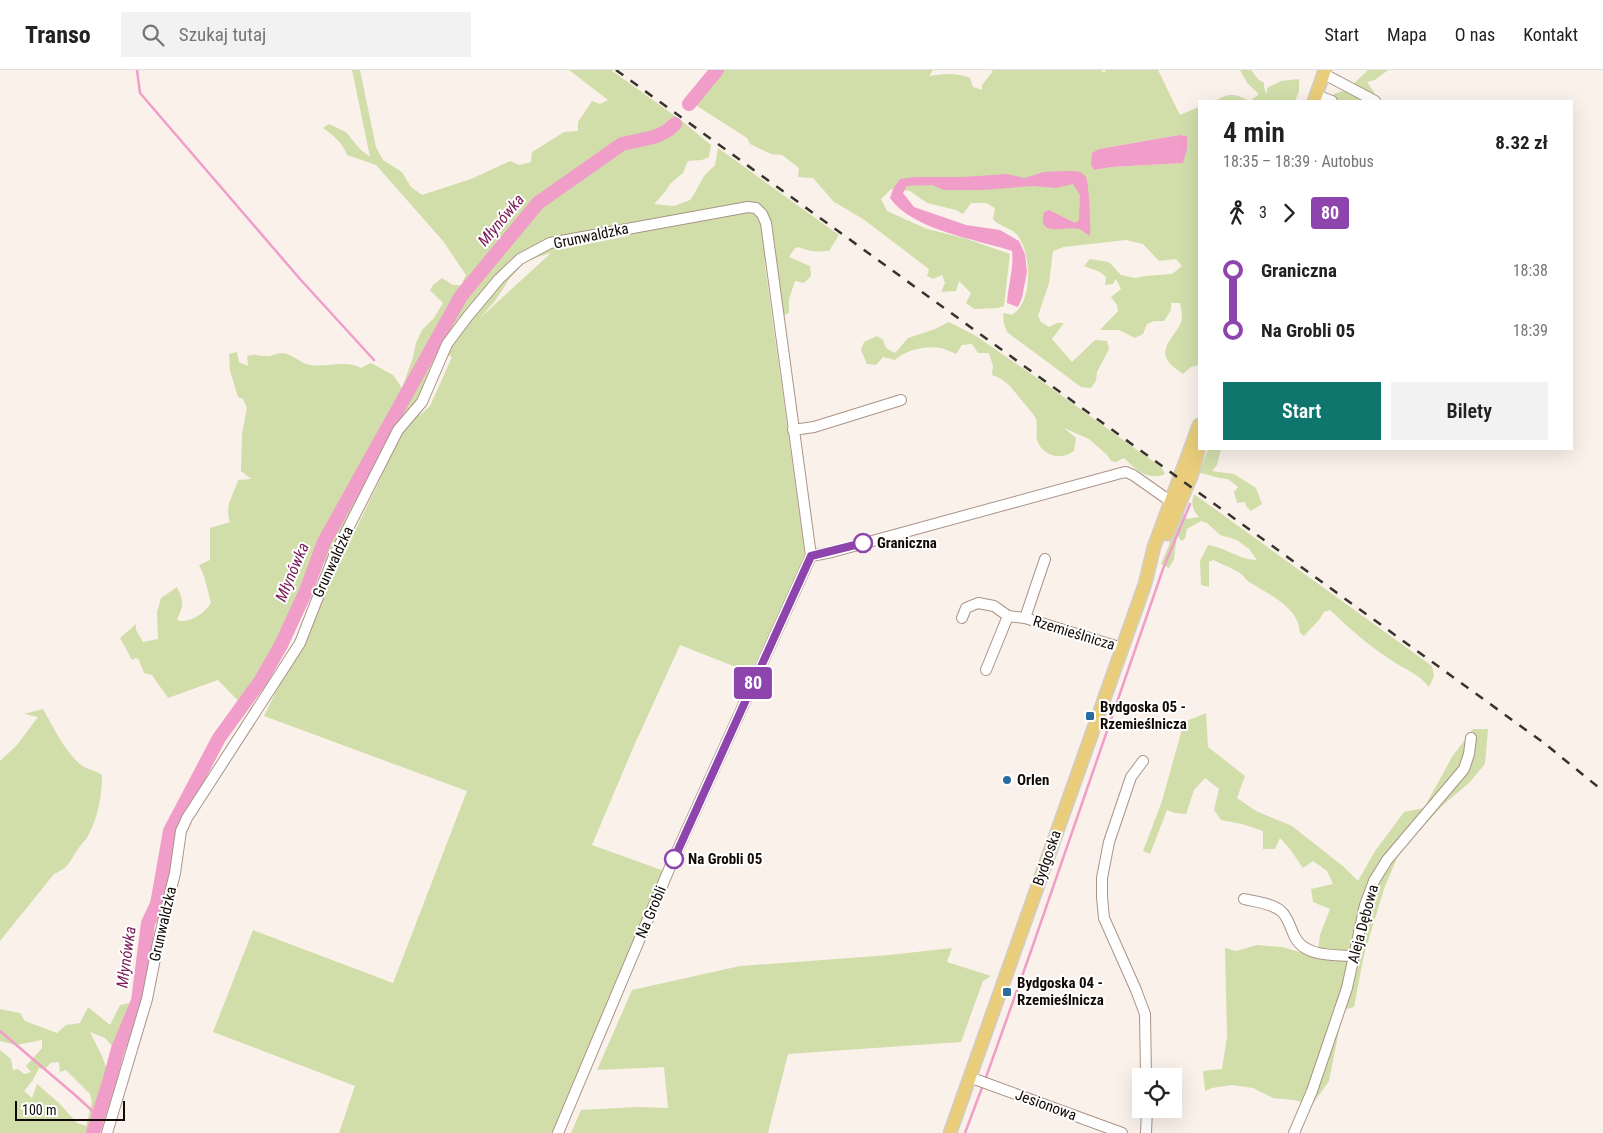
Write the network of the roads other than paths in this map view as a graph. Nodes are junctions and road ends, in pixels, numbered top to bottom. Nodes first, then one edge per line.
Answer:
1 (1324, 72) edge
2 (1315, 98) edge
3 (1373, 100) edge
4 (901, 400) dead end
5 (1198, 428) edge
6 (793, 430) junction
7 (1198, 450) edge
8 (1170, 501) junction
9 (1174, 517) junction
10 (811, 556) junction
11 (1045, 559) dead end
12 (1145, 584) junction
13 (1008, 616) junction
14 (962, 618) dead end
15 (1026, 618) junction
16 (1122, 648) junction
17 (986, 670) dead end
18 (1471, 738) dead end
19 (1143, 761) dead end
20 (1244, 899) dead end
21 (1353, 956) junction
22 (1146, 1068) edge
23 (970, 1077) junction
24 (1147, 1118) edge
25 (107, 1133) edge
26 (558, 1133) edge
27 (950, 1133) edge
28 (1122, 1133) edge
29 (1146, 1133) edge
30 (1294, 1133) edge

1 - 2 main road
1 - 3 street
4 - 6 street
5 - 8 main road, Bydgoska
6 - 10 street
6 - 25 street, Grunwaldzka
7 - 9 main road, Bydgoska
8 - 9 street
8 - 10 street
8 - 12 main road, Bydgoska
9 - 12 main road, Bydgoska
10 - 26 street, Na Grobli
11 - 15 street, Rzemieślnicza
12 - 16 main road, Bydgoska
13 - 14 street, Rzemieślnicza
13 - 15 street, Rzemieślnicza
13 - 17 street
15 - 16 street, Rzemieślnicza
16 - 23 main road, Bydgoska
18 - 21 street, Aleja Dębowa
19 - 22 street
20 - 21 street
21 - 30 street, Aleja Dębowa
23 - 27 main road, Bydgoska
23 - 28 street, Jesionowa
24 - 29 street

